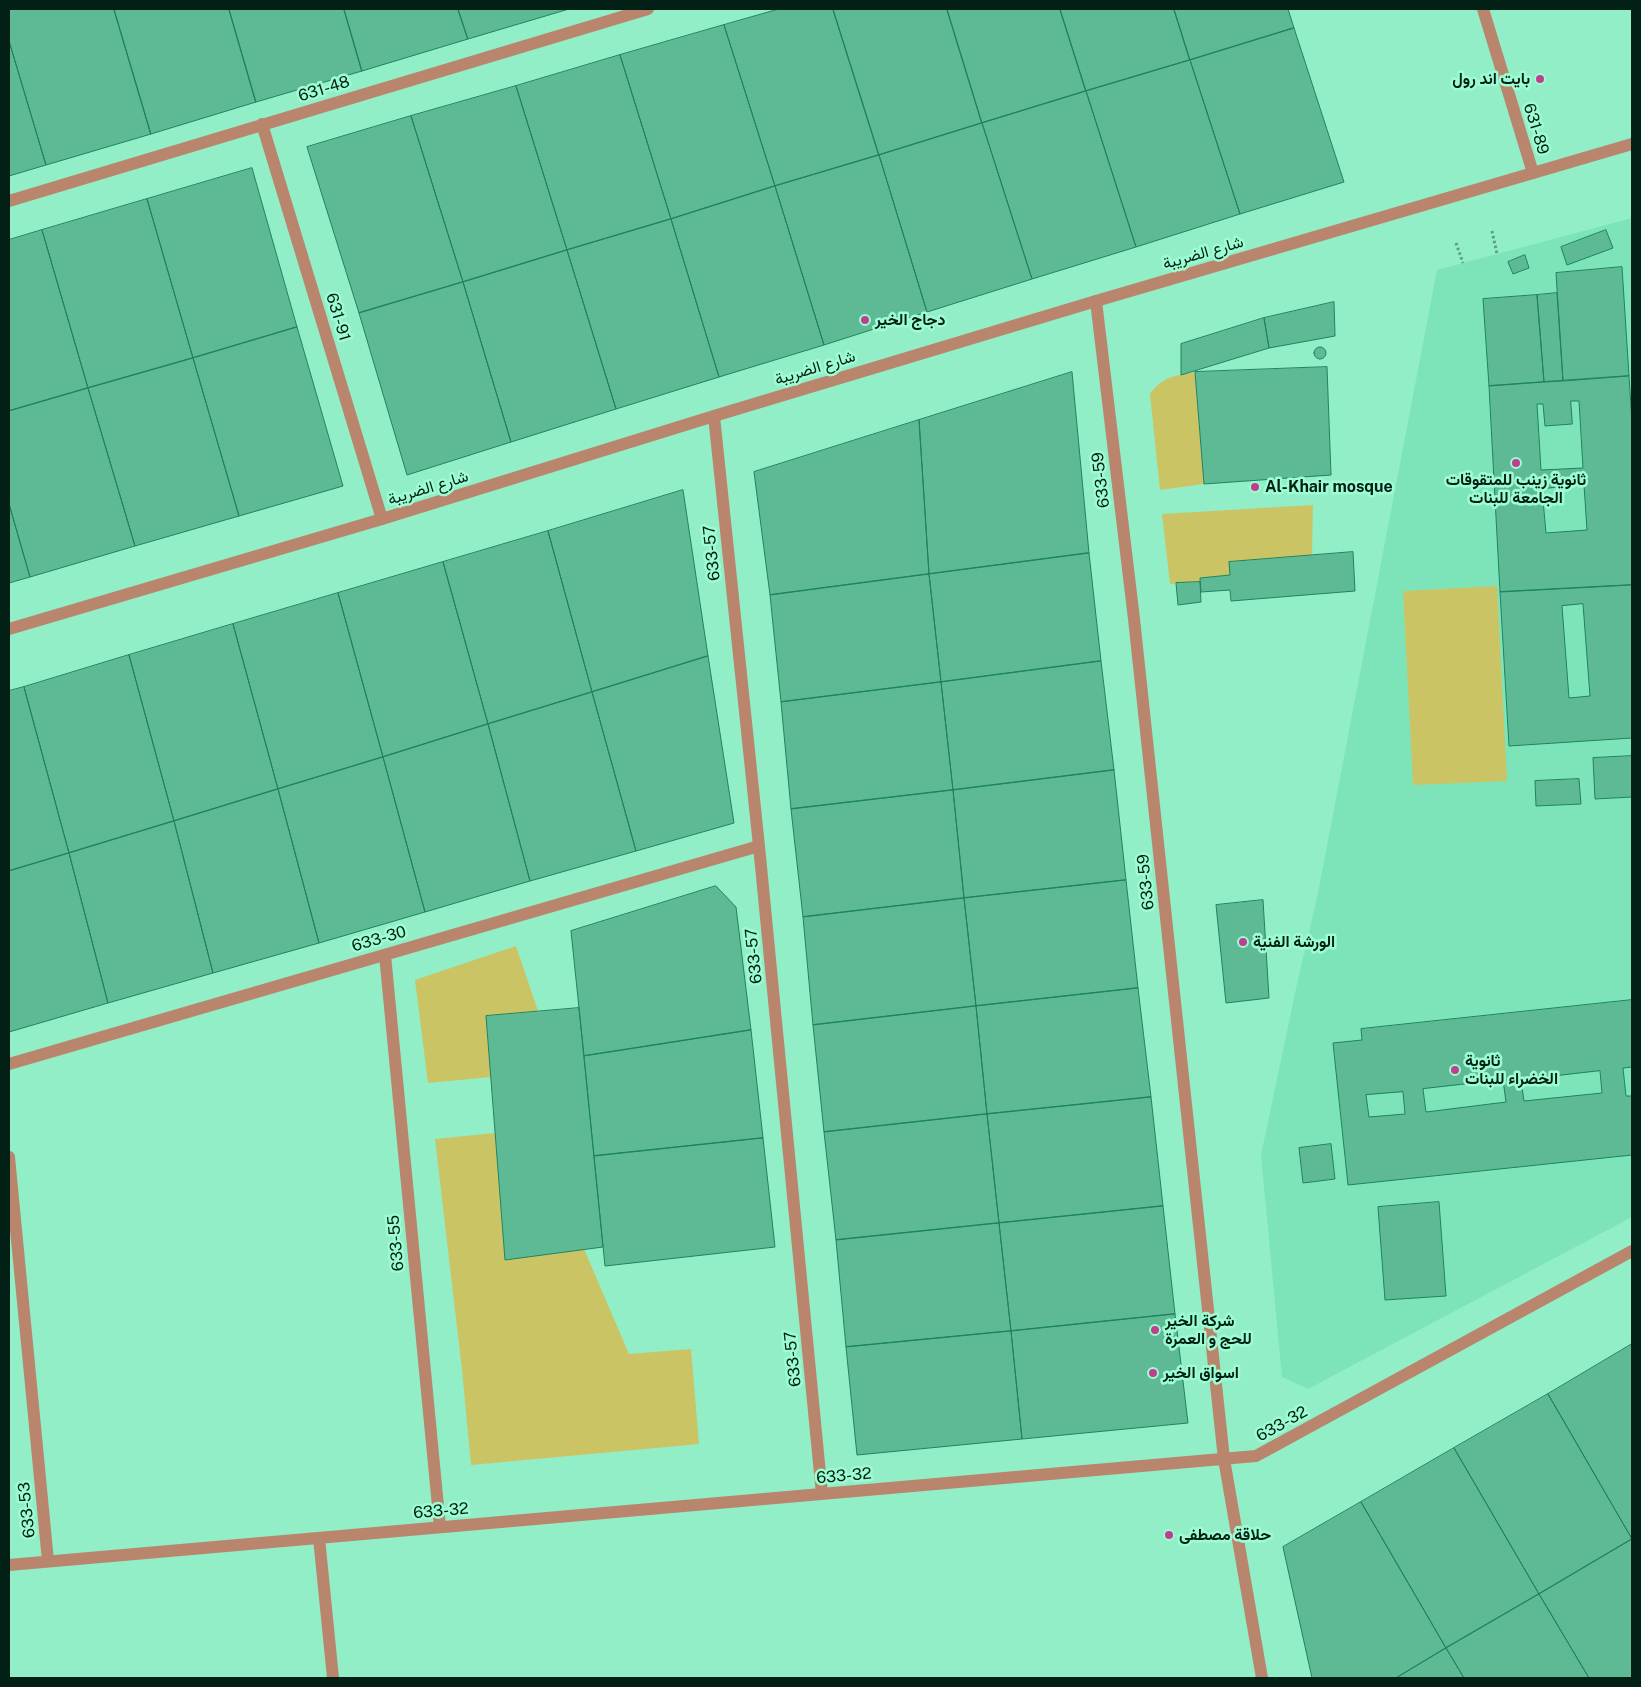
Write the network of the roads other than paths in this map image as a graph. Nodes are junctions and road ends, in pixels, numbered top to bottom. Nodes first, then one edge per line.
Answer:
1 (648, 9) edge
2 (1483, 9) edge
3 (262, 124) junction
4 (1632, 144) edge
5 (1533, 173) junction
6 (9, 201) edge
7 (1096, 301) junction
8 (714, 416) junction
9 (382, 520) junction
10 (9, 629) edge
11 (759, 846) junction
12 (385, 955) junction
13 (9, 1064) edge
14 (9, 1157) edge
15 (1632, 1251) edge
16 (1224, 1459) junction
17 (822, 1494) junction
18 (440, 1527) junction
19 (319, 1538) junction
20 (48, 1561) junction
21 (9, 1565) edge
22 (333, 1678) edge
23 (1262, 1678) edge

1 - 3 street, 631-48
2 - 5 street, 631-89
3 - 6 street, 631-48
3 - 9 street, 631-91
4 - 5 street, شارع الضريبة
5 - 7 street, شارع الضريبة
7 - 8 street, شارع الضريبة
7 - 16 street, 633-59
8 - 9 street, شارع الضريبة
8 - 11 street, 633-57
9 - 10 street, شارع الضريبة
11 - 12 street, 633-30
11 - 17 street, 633-57
12 - 13 street, 633-30
12 - 18 street, 633-55
14 - 20 street, 633-53
15 - 16 street, 633-32
16 - 17 street, 633-32
16 - 23 street, 633-59
17 - 18 street, 633-32
18 - 19 street, 633-32
19 - 20 street, 633-32
19 - 22 street
20 - 21 street, 633-32

